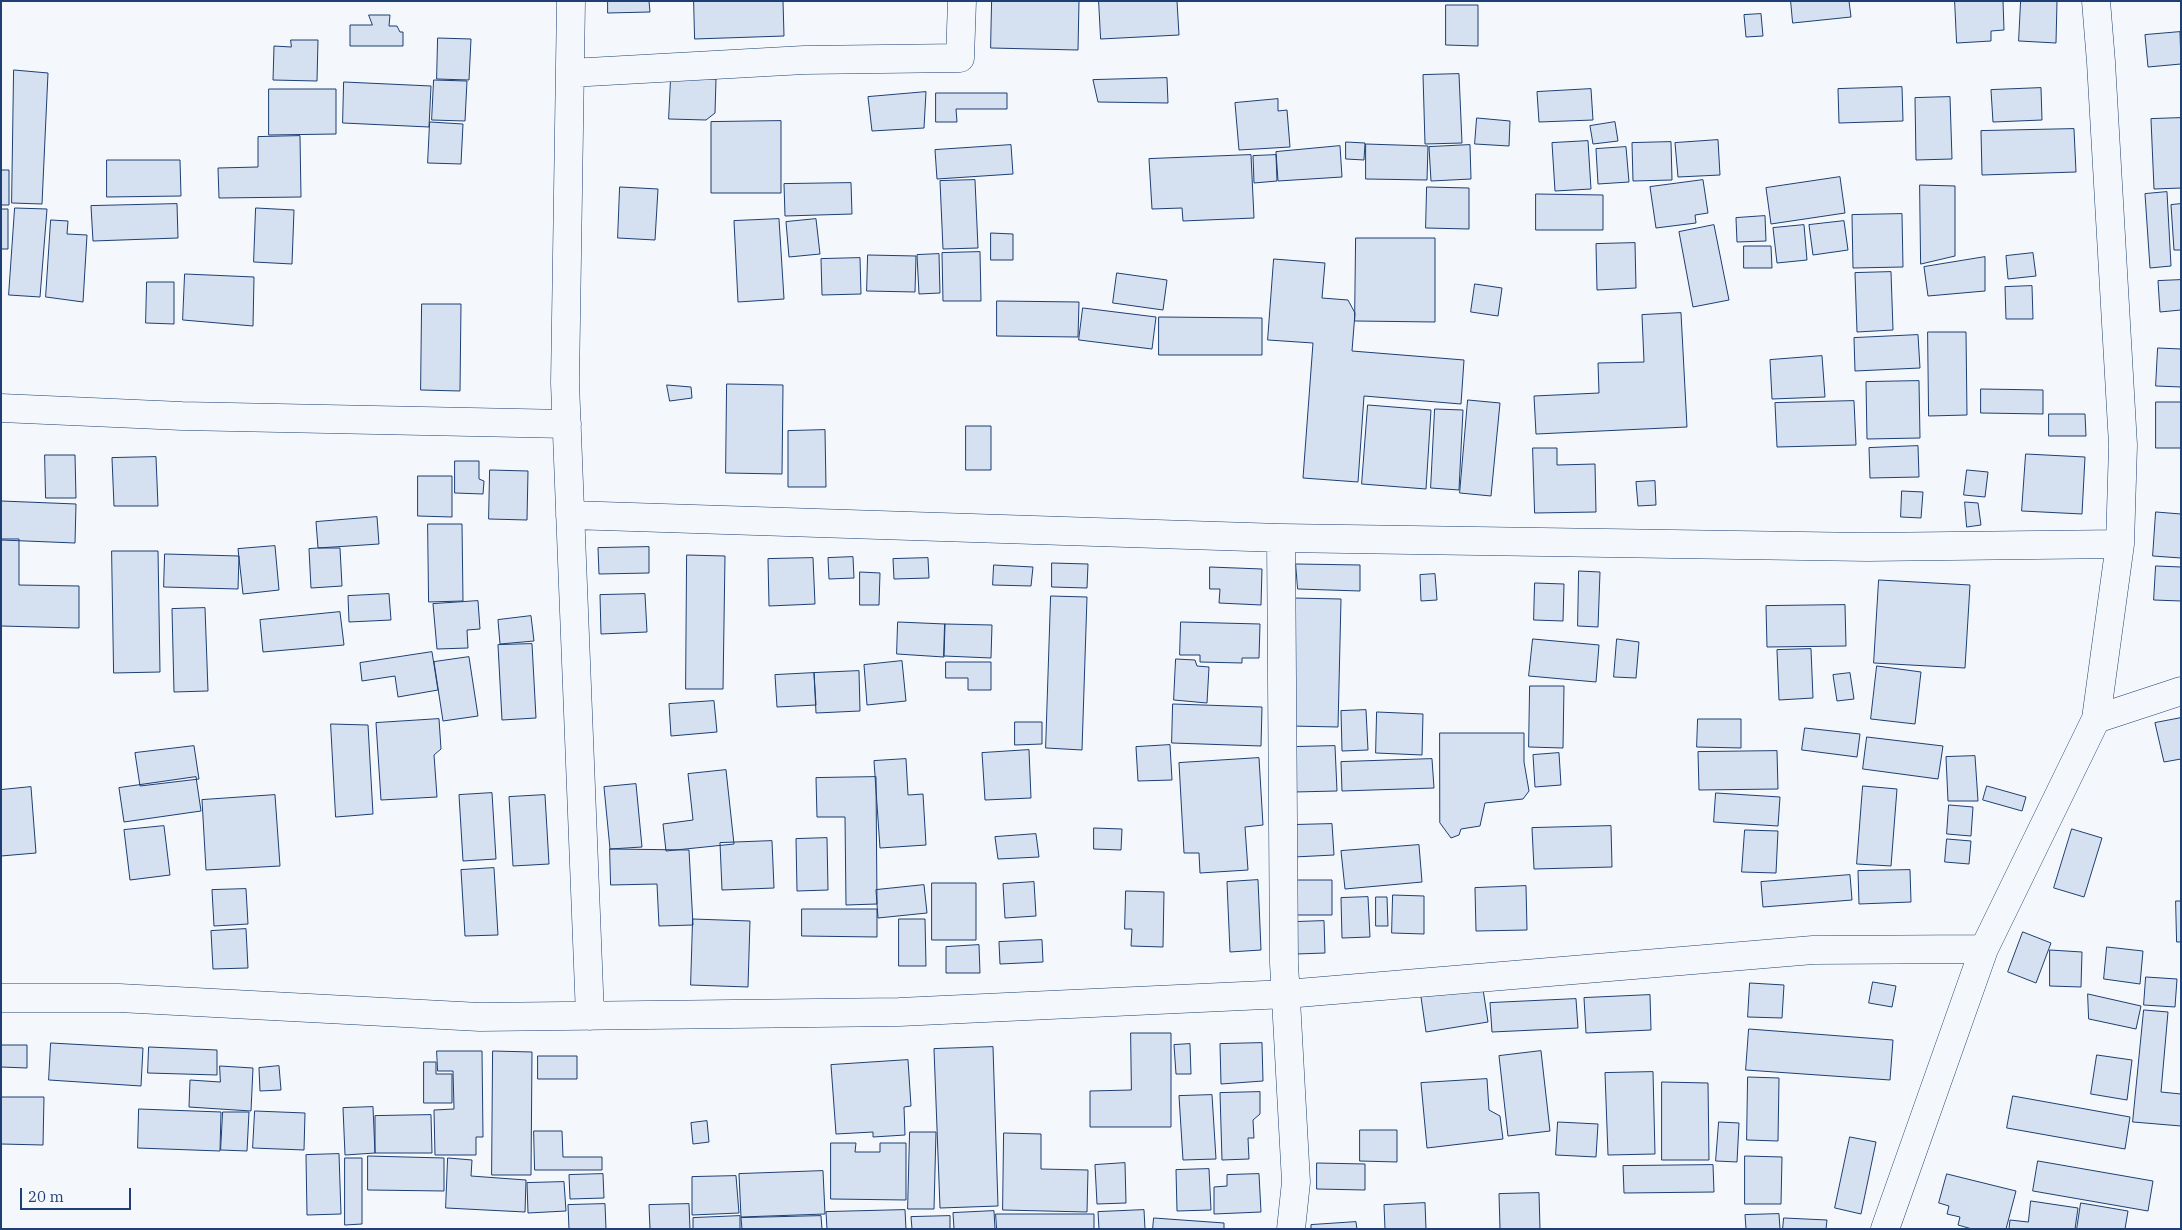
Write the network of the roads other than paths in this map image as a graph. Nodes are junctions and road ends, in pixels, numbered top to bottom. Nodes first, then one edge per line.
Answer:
1 (572, 1) edge
2 (962, 1) edge
3 (2096, 1) edge
4 (570, 74) junction
5 (1, 408) edge
6 (566, 424) junction
7 (570, 515) junction
8 (1281, 538) junction
9 (2120, 544) junction
10 (2181, 691) edge
11 (2096, 719) junction
12 (1984, 949) junction
13 (1286, 994) junction
14 (1, 998) edge
15 (590, 1016) junction
16 (1292, 1229) edge
17 (1885, 1229) edge

1 - 4 street
2 - 4 street
3 - 9 street
4 - 6 street
5 - 6 street
6 - 7 street
7 - 8 street
7 - 15 street
8 - 9 street
8 - 13 street
9 - 11 street
10 - 11 street
11 - 12 street
12 - 13 street
12 - 17 street
13 - 15 street
13 - 16 street
14 - 15 street

